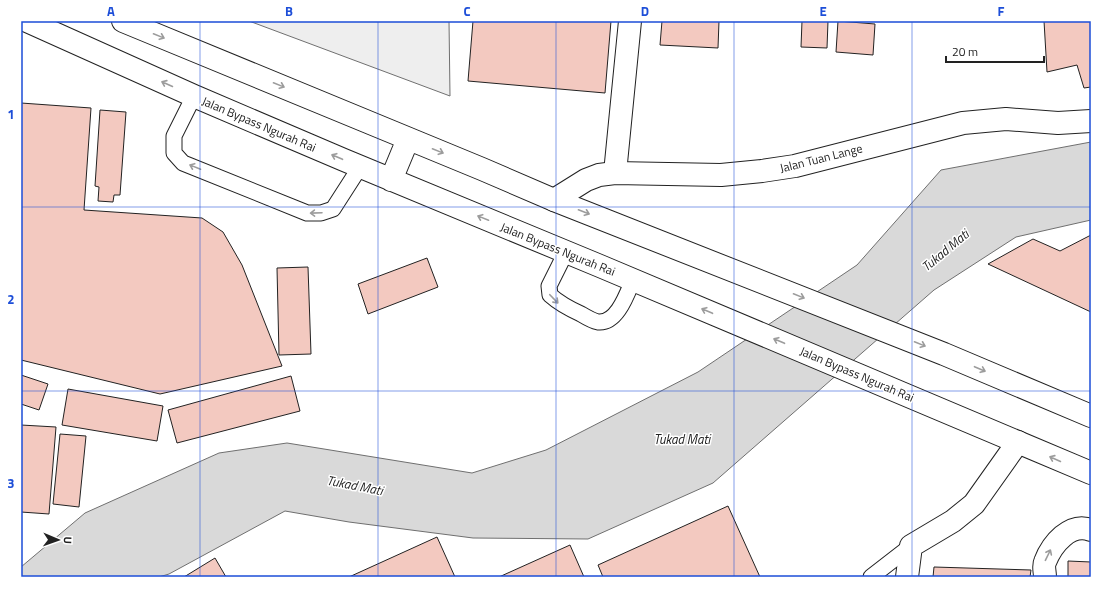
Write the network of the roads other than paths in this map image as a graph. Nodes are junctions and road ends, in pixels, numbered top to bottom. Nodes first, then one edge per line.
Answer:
1 (27, 21) edge
2 (123, 21) edge
3 (630, 21) edge
4 (194, 96) junction
5 (1091, 121) edge
6 (408, 139) junction
7 (360, 167) junction
8 (615, 173) junction
9 (391, 180) junction
10 (554, 200) junction
11 (566, 252) junction
12 (633, 280) junction
13 (1091, 416) edge
14 (1018, 442) junction
15 (1091, 473) edge
16 (1091, 530) edge
17 (911, 546) junction
18 (871, 577) edge
19 (907, 577) edge
20 (1045, 577) edge

4 -> 1 main road, Jalan Bypass Ngurah Rai
2 -> 6 main road
3 - 8 main road
7 -> 4 main road, Jalan Bypass Ngurah Rai
7 -> 4 lane
5 - 8 main road, Jalan Tuan Lange
6 - 9 main road
6 -> 10 main road
7 - 9 main road, Jalan Bypass Ngurah Rai
8 - 10 main road, Jalan Tuan Lange
11 -> 9 main road, Jalan Bypass Ngurah Rai
10 -> 13 main road
11 - 12 main road, Jalan Bypass Ngurah Rai
11 -> 12 lane
14 -> 12 main road, Jalan Bypass Ngurah Rai
15 -> 14 main road, Jalan Bypass Ngurah Rai
14 - 17 main road
20 -> 16 main road
17 - 18 lane
17 - 19 main road

